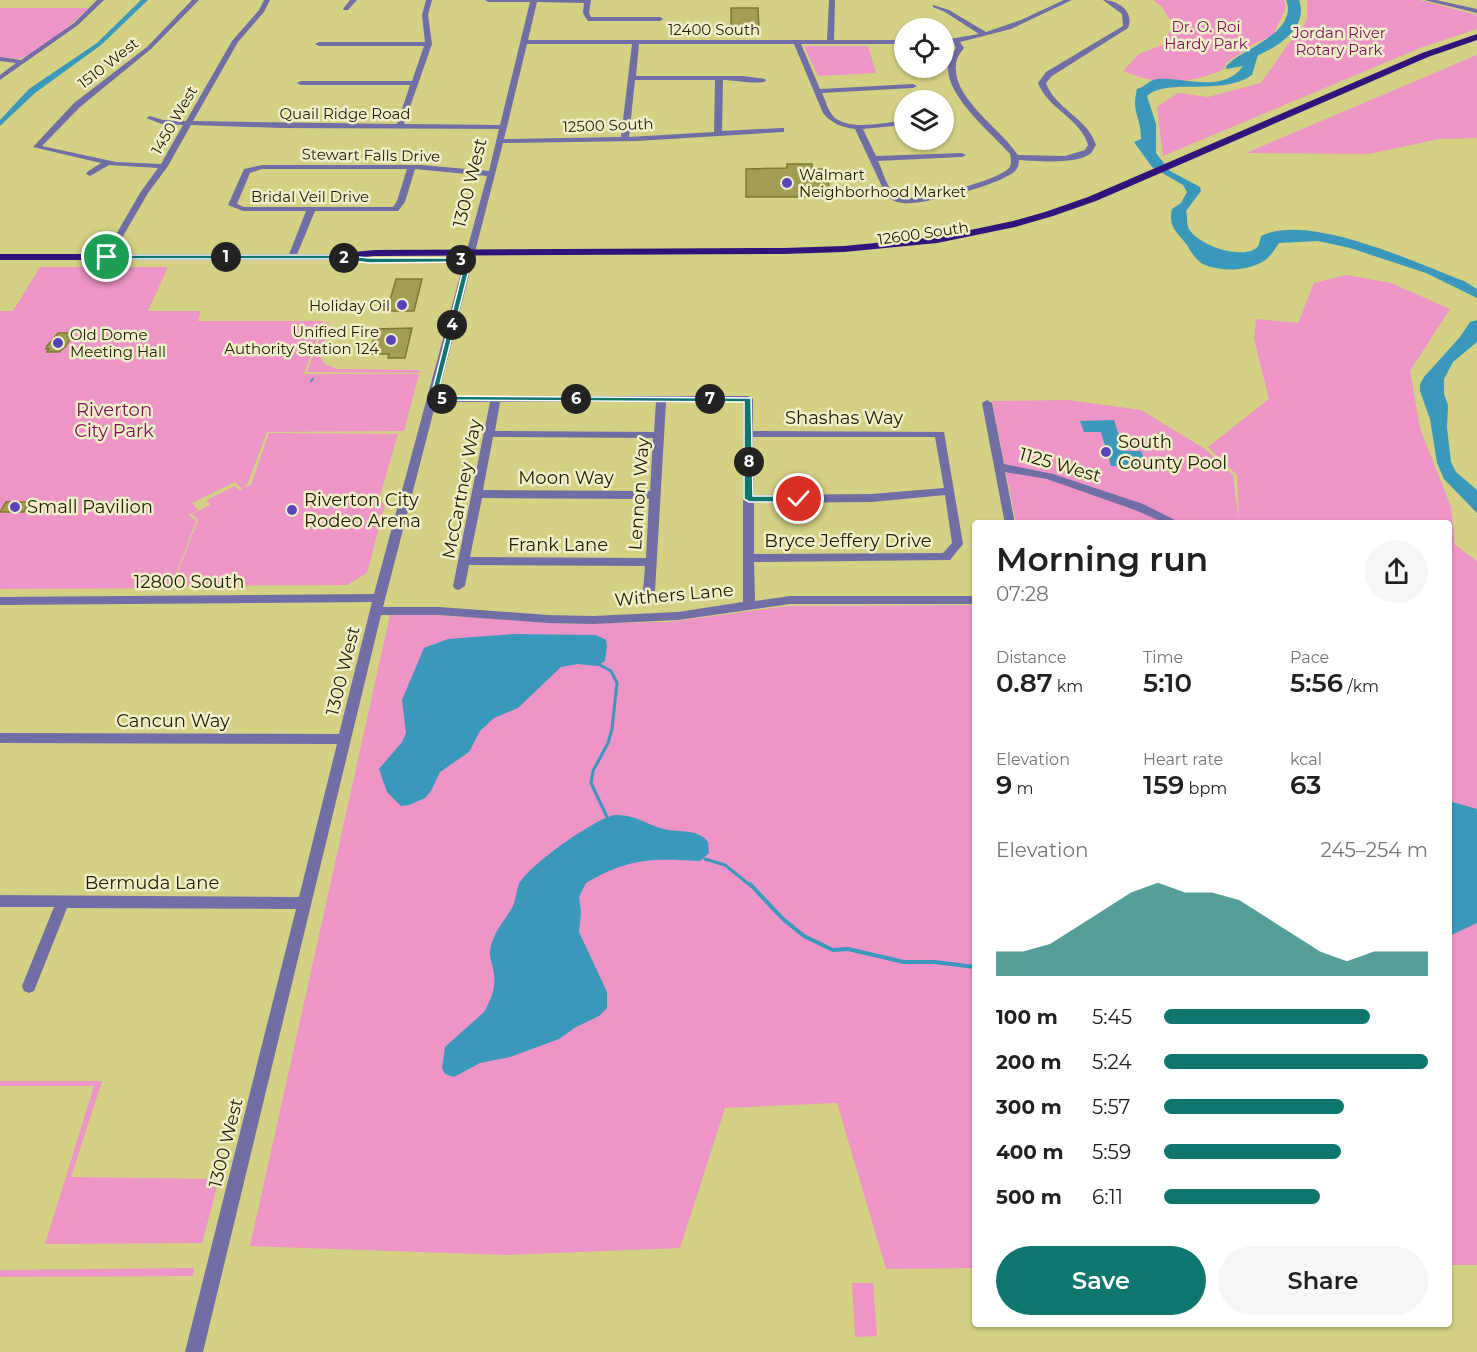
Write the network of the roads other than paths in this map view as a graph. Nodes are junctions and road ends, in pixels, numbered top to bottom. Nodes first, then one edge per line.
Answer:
1 (100, 0) edge
2 (196, 0) edge
3 (267, 0) edge
4 (354, 0) edge
5 (429, 0) edge
6 (488, 0) edge
7 (832, 0) edge
8 (1069, 0) edge
9 (1106, 0) edge
10 (1427, 0) edge
11 (534, 1) edge
12 (588, 1) edge
13 (1453, 2) edge
14 (935, 6) dead end
15 (346, 9) dead end
16 (1477, 11) edge
17 (660, 19) dead end
18 (985, 35) junction
19 (1477, 37) edge
20 (956, 41) joint
21 (523, 42) junction
22 (636, 42) junction
23 (797, 42) junction
24 (830, 42) junction
25 (894, 42) edge
26 (320, 44) dead end
27 (428, 44) junction
28 (1477, 44) edge
29 (0, 59) edge
30 (23, 62) junction
31 (0, 78) edge
32 (632, 78) junction
33 (719, 78) junction
34 (762, 81) dead end
35 (301, 83) dead end
36 (415, 83) junction
37 (913, 86) dead end
38 (818, 91) junction
39 (150, 118) dead end
40 (188, 123) junction
41 (894, 124) edge
42 (400, 126) junction
43 (858, 126) junction
44 (503, 127) junction
45 (781, 130) dead end
46 (718, 134) junction
47 (625, 139) junction
48 (500, 141) junction
49 (962, 155) dead end
50 (1016, 157) junction
51 (873, 159) junction
52 (1190, 162) junction
53 (106, 163) junction
54 (164, 166) junction
55 (412, 167) junction
56 (250, 169) joint
57 (90, 174) dead end
58 (492, 174) junction
59 (311, 210) junction
60 (470, 256) junction
61 (0, 257) edge
62 (107, 257) junction
63 (292, 257) junction
64 (433, 399) junction
65 (496, 399) junction
66 (661, 399) junction
67 (987, 403) dead end
68 (489, 434) junction
69 (748, 434) junction
70 (659, 435) junction
71 (999, 467) junction
72 (949, 491) junction
73 (477, 494) junction
74 (655, 495) junction
75 (749, 499) junction
76 (1009, 520) edge
77 (1169, 520) edge
78 (749, 558) junction
79 (464, 561) junction
80 (651, 562) junction
81 (459, 586) dead end
82 (649, 591) dead end
83 (972, 600) edge
84 (0, 601) edge
85 (378, 604) junction
86 (749, 605) junction
87 (0, 738) edge
88 (345, 739) junction
89 (0, 901) edge
90 (63, 901) junction
91 (303, 903) junction
92 (29, 986) dead end
93 (194, 1352) edge

1 - 30 street
2 - 53 street, 1510 West
3 - 40 street, 1450 West
4 - 15 street
5 - 27 street
6 - 11 street
7 - 24 street
8 - 18 street
9 - 50 street
10 - 13 street
11 - 12 street
11 - 21 street, 1300 West
12 - 17 street
13 - 16 street
14 - 18 street
18 - 20 street
19 - 52 main road, 12600 South
20 - 50 street
21 - 22 street, 12400 South
21 - 44 street, 1300 West
22 - 23 street, 12400 South
22 - 32 street
23 - 24 street, 12400 South
23 - 38 street
24 - 25 street, 12400 South
26 - 27 street
27 - 36 street
28 - 52 main road, 12600 South
29 - 30 street
30 - 31 street
32 - 33 street
32 - 47 street
33 - 34 street
33 - 46 street
35 - 36 street
36 - 42 street
37 - 38 street
38 - 43 street
39 - 40 street, Quail Ridge Road
40 - 42 street, Quail Ridge Road
40 - 54 street, 1450 West
41 - 43 street
42 - 44 street, Quail Ridge Road
43 - 51 street
44 - 48 street, 1300 West
45 - 46 street, 12500 South
46 - 47 street, 12500 South
47 - 48 street, 12500 South
48 - 58 street, 1300 West
49 - 51 street
50 - 51 street
52 - 60 main road, 12600 South
53 - 54 street
53 - 57 street
54 - 62 street, 1450 West
55 - 56 street, Stewart Falls Drive
55 - 58 street, Stewart Falls Drive
55 - 59 street, Bridal Veil Drive
56 - 59 street, Bridal Veil Drive
58 - 60 street, 1300 West
59 - 63 street
60 - 63 main road, 12600 South
60 - 64 street, 1300 West
61 - 62 main road, 12600 South
62 - 63 main road, 12600 South
64 - 65 street
64 - 85 street, 1300 West
65 - 66 street
65 - 68 street, McCartney Way
66 - 69 street
66 - 70 street, Lennon Way
67 - 71 street
68 - 70 street
68 - 73 street, McCartney Way
69 - 72 street, Shashas Way
69 - 75 street
70 - 74 street, Lennon Way
71 - 76 street
71 - 77 street, 1125 West
72 - 75 street
72 - 78 street, Bryce Jeffery Drive
73 - 74 street, Moon Way
73 - 79 street, McCartney Way
74 - 80 street, Lennon Way
75 - 78 street
78 - 86 street
79 - 80 street, Frank Lane
79 - 81 street, McCartney Way
80 - 82 street, Lennon Way
83 - 86 street, Withers Lane
84 - 85 street, 12800 South
85 - 86 street, Withers Lane
85 - 88 street, 1300 West
87 - 88 street, Cancun Way
88 - 91 street, 1300 West
89 - 90 street, Bermuda Lane
90 - 91 street, Bermuda Lane
90 - 92 street
91 - 93 street, 1300 West

